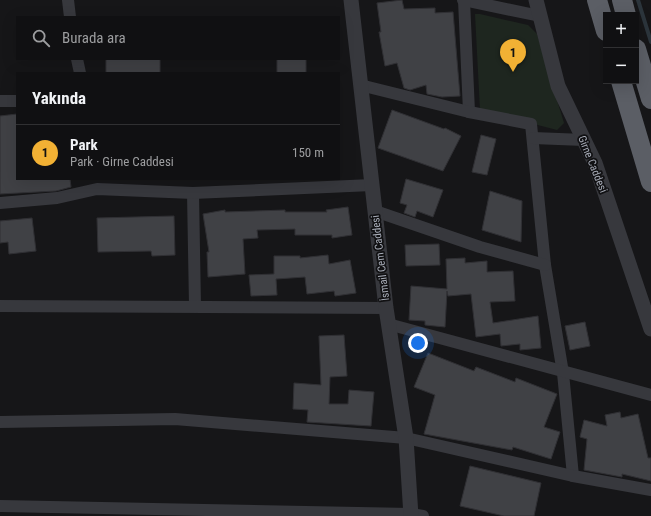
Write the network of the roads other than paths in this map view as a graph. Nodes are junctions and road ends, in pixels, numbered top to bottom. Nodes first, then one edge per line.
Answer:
1 (68, 0) edge
2 (351, 0) edge
3 (463, 0) edge
4 (536, 0) edge
5 (597, 0) edge
6 (622, 0) edge
7 (625, 12) edge
8 (70, 16) edge
9 (540, 16) junction
10 (603, 21) edge
11 (639, 59) edge
12 (77, 60) edge
13 (80, 72) edge
14 (622, 84) edge
15 (360, 85) junction
16 (651, 99) edge
17 (0, 101) edge
18 (16, 101) edge
19 (469, 112) junction
20 (533, 138) junction
21 (584, 140) junction
22 (651, 182) edge
23 (96, 184) edge
24 (372, 185) junction
25 (193, 193) junction
26 (0, 203) edge
27 (375, 212) junction
28 (545, 265) junction
29 (0, 306) edge
30 (196, 306) junction
31 (386, 308) junction
32 (388, 324) junction
33 (651, 330) edge
34 (563, 373) junction
35 (651, 395) edge
36 (0, 422) edge
37 (406, 438) junction
38 (573, 476) junction
39 (651, 490) edge
40 (0, 506) edge
41 (139, 512) edge
42 (415, 515) edge

1 - 8 street
2 - 15 street, İsmail Cem Caddesi
3 - 9 street
3 - 19 street
4 - 9 street, Girne Caddesi
5 - 10 highway
6 - 7 highway
9 - 21 street, Girne Caddesi
11 - 16 highway
12 - 13 street
14 - 22 highway
15 - 19 street
15 - 24 street, İsmail Cem Caddesi
17 - 18 street
19 - 20 street
20 - 21 street
20 - 28 street
21 - 33 street, Girne Caddesi
23 - 25 street
23 - 26 street
24 - 25 street
24 - 27 street, İsmail Cem Caddesi
25 - 30 street
27 - 28 street
27 - 31 street, İsmail Cem Caddesi
28 - 34 street
29 - 30 street
30 - 31 street
31 - 32 street, İsmail Cem Caddesi
32 - 34 street
32 - 37 street, İsmail Cem Caddesi
34 - 35 street
34 - 38 street
36 - 37 street
37 - 38 street
37 - 42 street, İsmail Cem Caddesi
38 - 39 street
40 - 41 street
41 - 42 street

